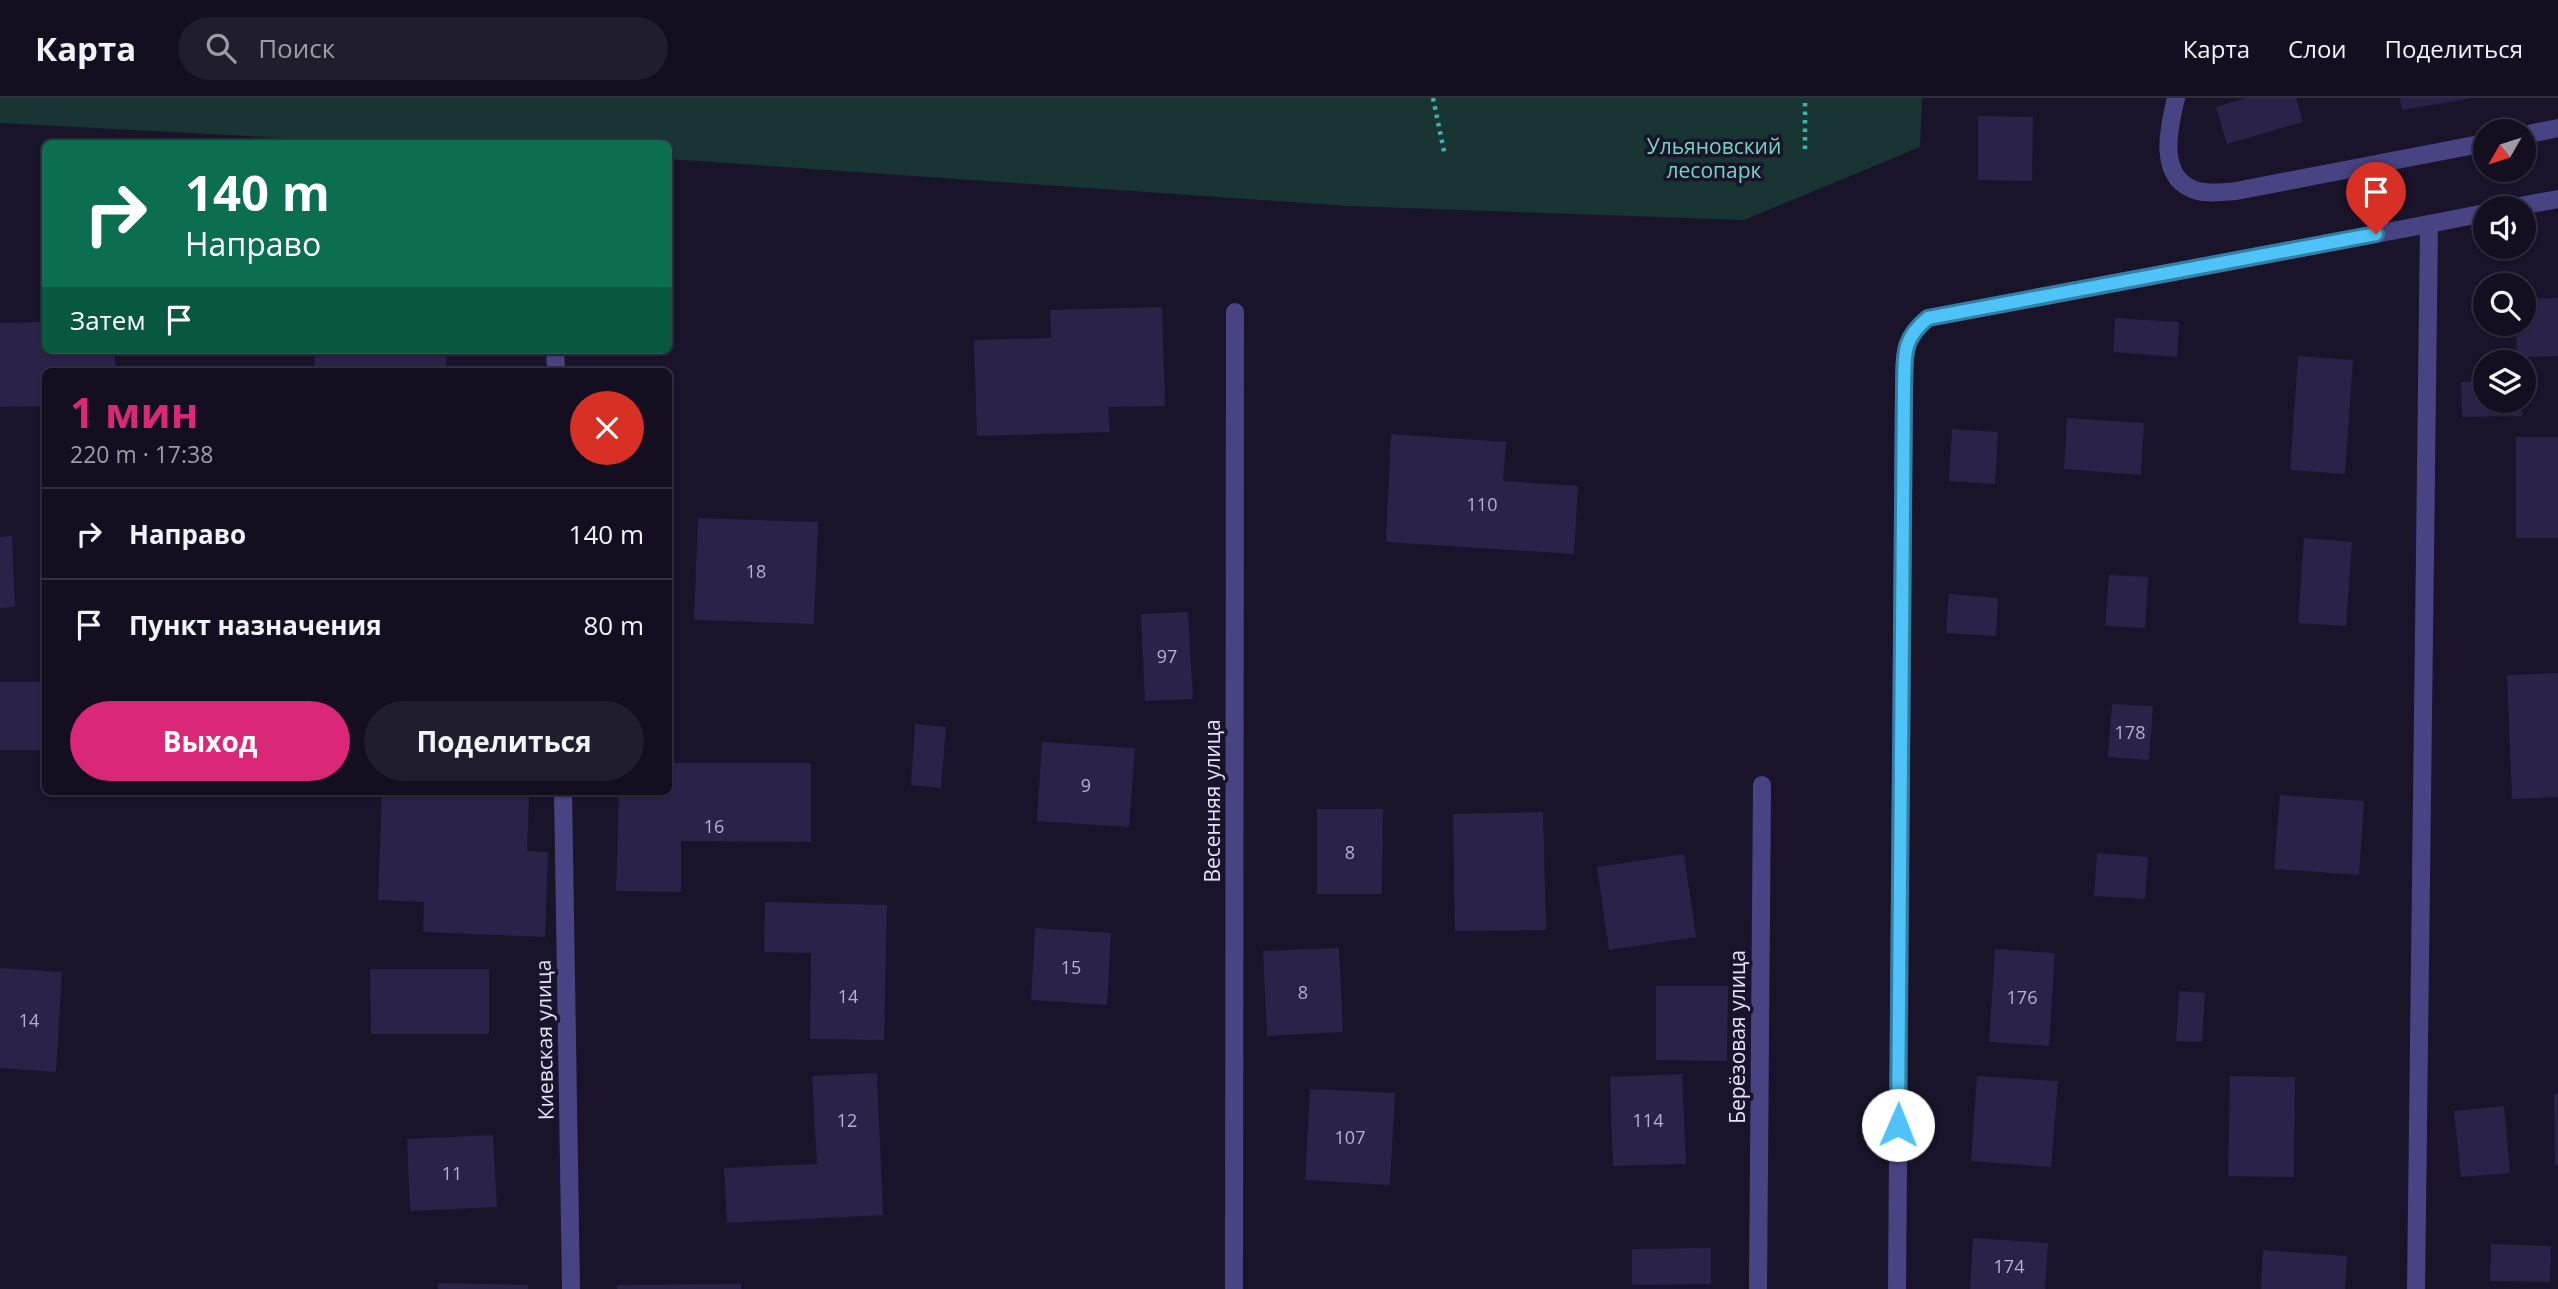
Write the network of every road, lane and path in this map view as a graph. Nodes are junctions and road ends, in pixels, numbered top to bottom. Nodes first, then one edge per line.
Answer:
1 (1433, 98) edge
2 (1805, 98) edge
3 (2176, 98) edge
4 (2558, 128) edge
5 (2536, 133) edge
6 (2473, 144) edge
7 (1804, 149) dead end
8 (1445, 156) dead end
9 (2558, 199) edge
10 (2536, 203) edge
11 (2473, 215) edge
12 (2428, 224) junction
13 (1235, 312) dead end
14 (1762, 785) dead end
15 (563, 795) edge
16 (571, 1289) edge
17 (1234, 1289) edge
18 (1758, 1289) edge
19 (1896, 1289) edge
20 (2416, 1289) edge

1 - 8 path
2 - 7 path
3 - 6 street
4 - 5 street
9 - 10 street
11 - 12 street
12 - 19 street
12 - 20 street
13 - 17 street, Весенняя улица
14 - 18 street, Берёзовая улица
15 - 16 street, Киевская улица

